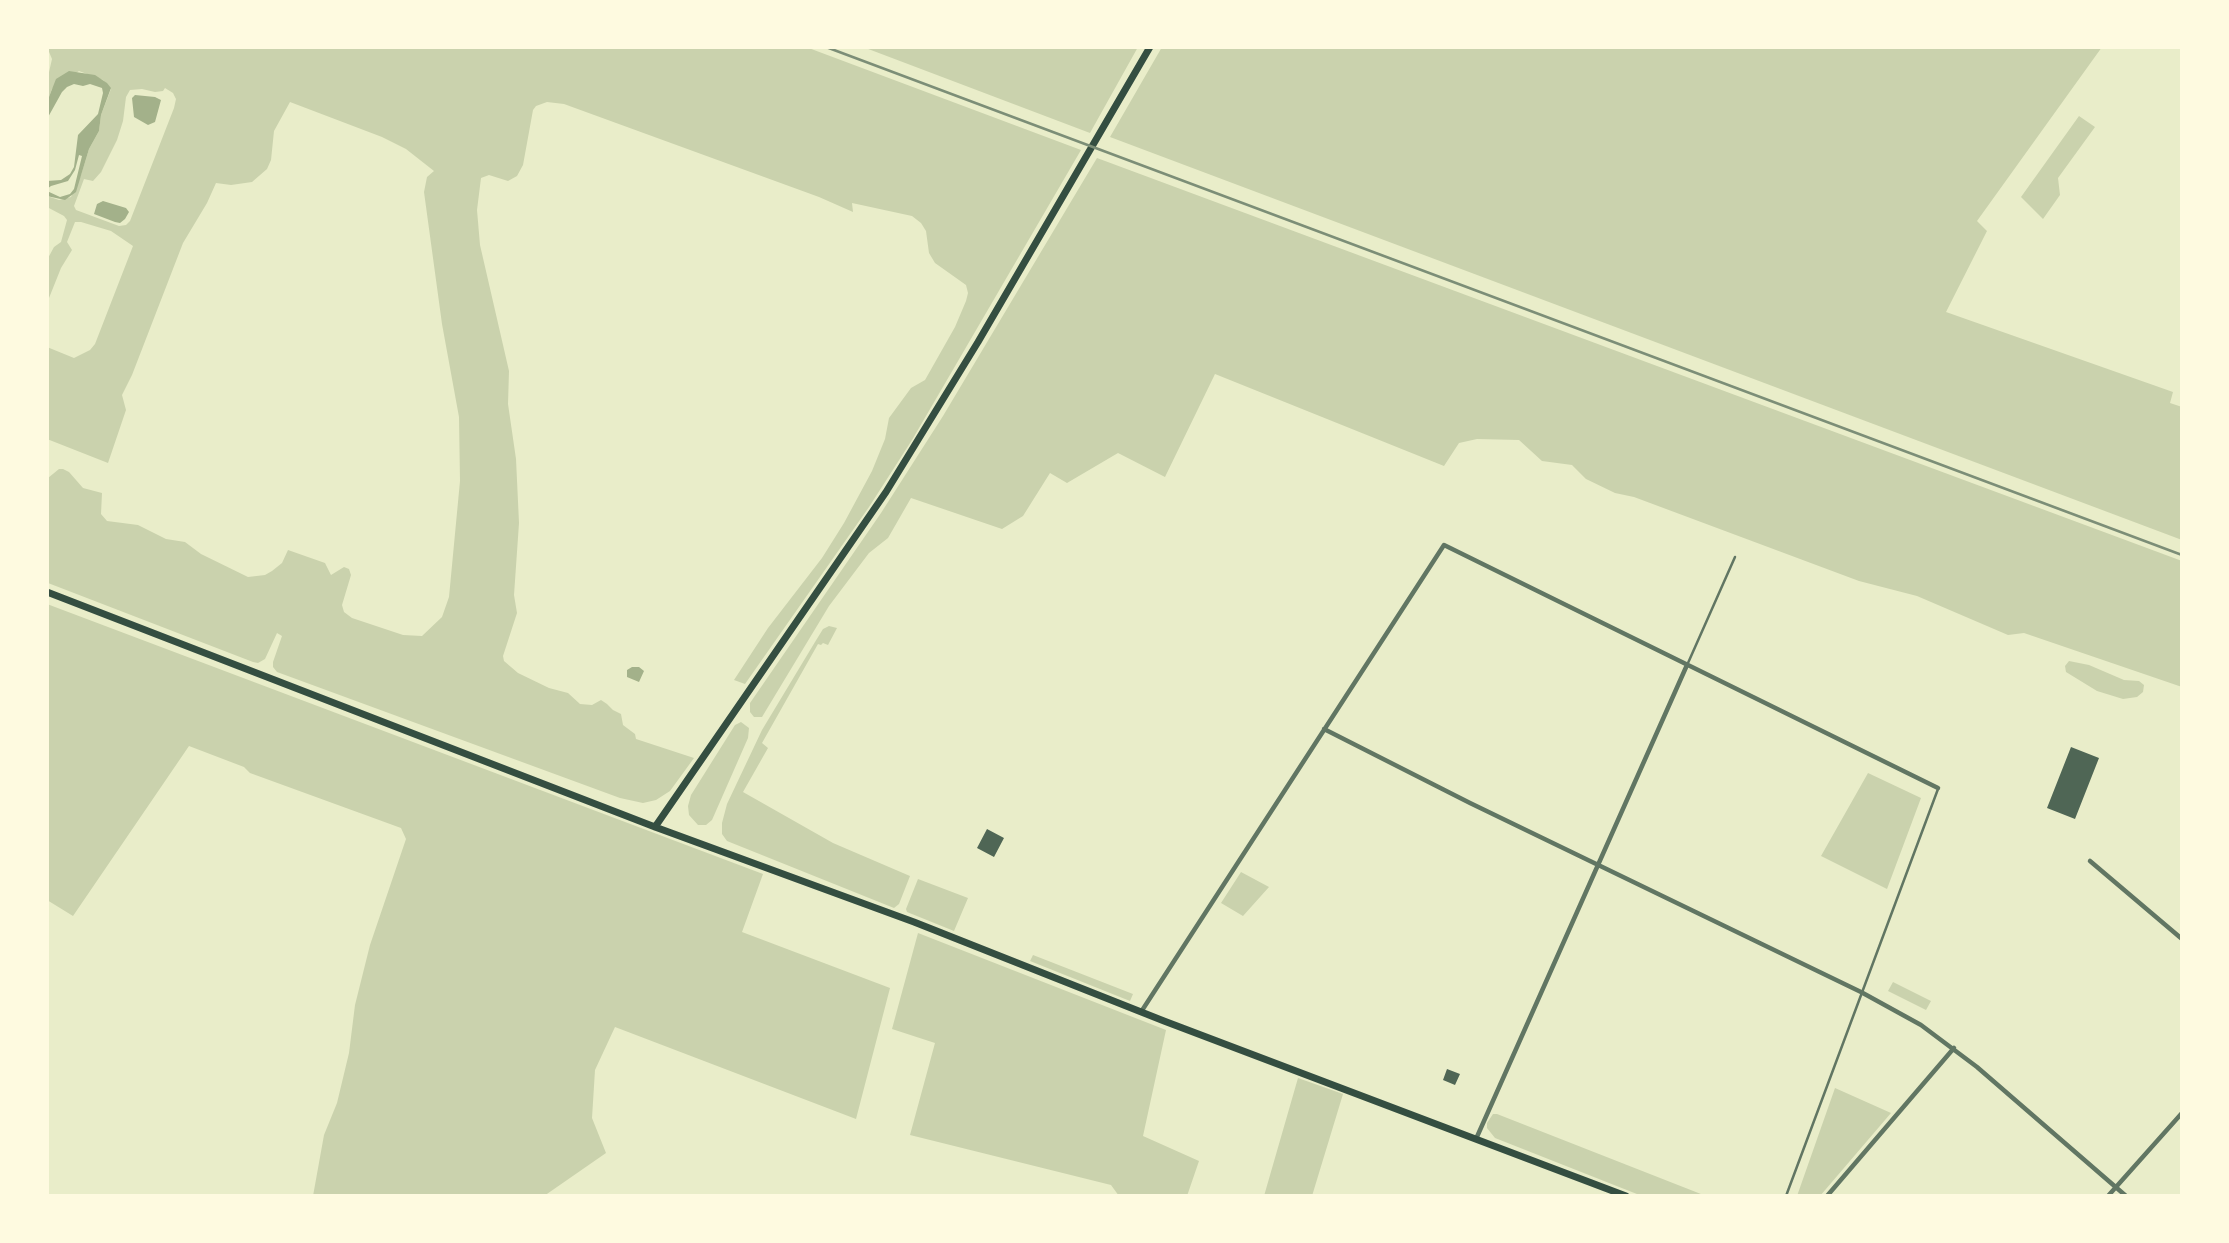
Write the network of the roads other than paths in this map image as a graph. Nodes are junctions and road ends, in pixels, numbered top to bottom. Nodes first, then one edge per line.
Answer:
1 (1150, 47) edge
2 (1735, 557) dead end
3 (47, 592) edge
4 (1687, 665) junction
5 (1324, 729) junction
6 (1938, 789) joint
7 (655, 827) junction
8 (2090, 861) dead end
9 (1598, 865) junction
10 (2182, 939) edge
11 (1861, 992) junction
12 (1141, 1012) junction
13 (1954, 1048) junction
14 (2182, 1113) edge
15 (1476, 1139) junction
16 (2116, 1187) junction
17 (1626, 1196) edge
18 (1786, 1196) edge
19 (1827, 1196) edge
20 (2108, 1196) edge
21 (2126, 1196) edge

1 - 7 main road
2 - 4 lane
3 - 7 main road
4 - 5 street
4 - 6 street
4 - 9 street
5 - 9 street
5 - 12 street
6 - 11 lane
7 - 12 main road
8 - 10 street
9 - 11 street
9 - 15 street
11 - 13 street
11 - 18 lane
12 - 15 main road
13 - 16 street
13 - 19 street
14 - 16 street
15 - 17 main road
16 - 20 street
16 - 21 street

